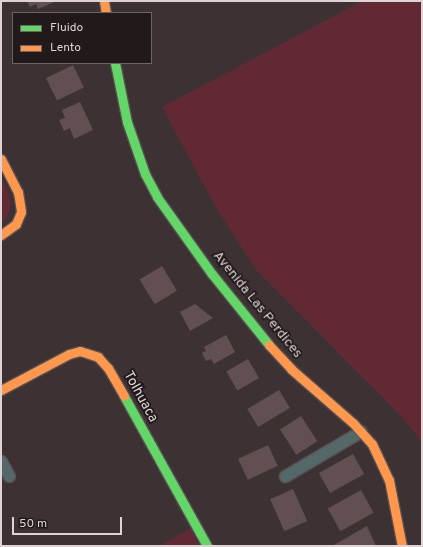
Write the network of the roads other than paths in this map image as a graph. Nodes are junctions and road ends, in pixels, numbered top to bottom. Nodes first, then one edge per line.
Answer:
1 (104, 1) edge
2 (106, 12) edge
3 (115, 64) edge
4 (1, 159) edge
5 (1, 235) edge
6 (1, 390) edge
7 (361, 431) junction
8 (1, 461) edge
9 (9, 476) dead end
10 (286, 476) dead end
11 (207, 546) edge
12 (402, 546) edge

1 - 2 street
3 - 7 street, Avenida Las Perdices
4 - 5 street
6 - 11 street, Tolhuaca
7 - 10 street
7 - 12 street, Avenida Las Perdices
8 - 9 street

